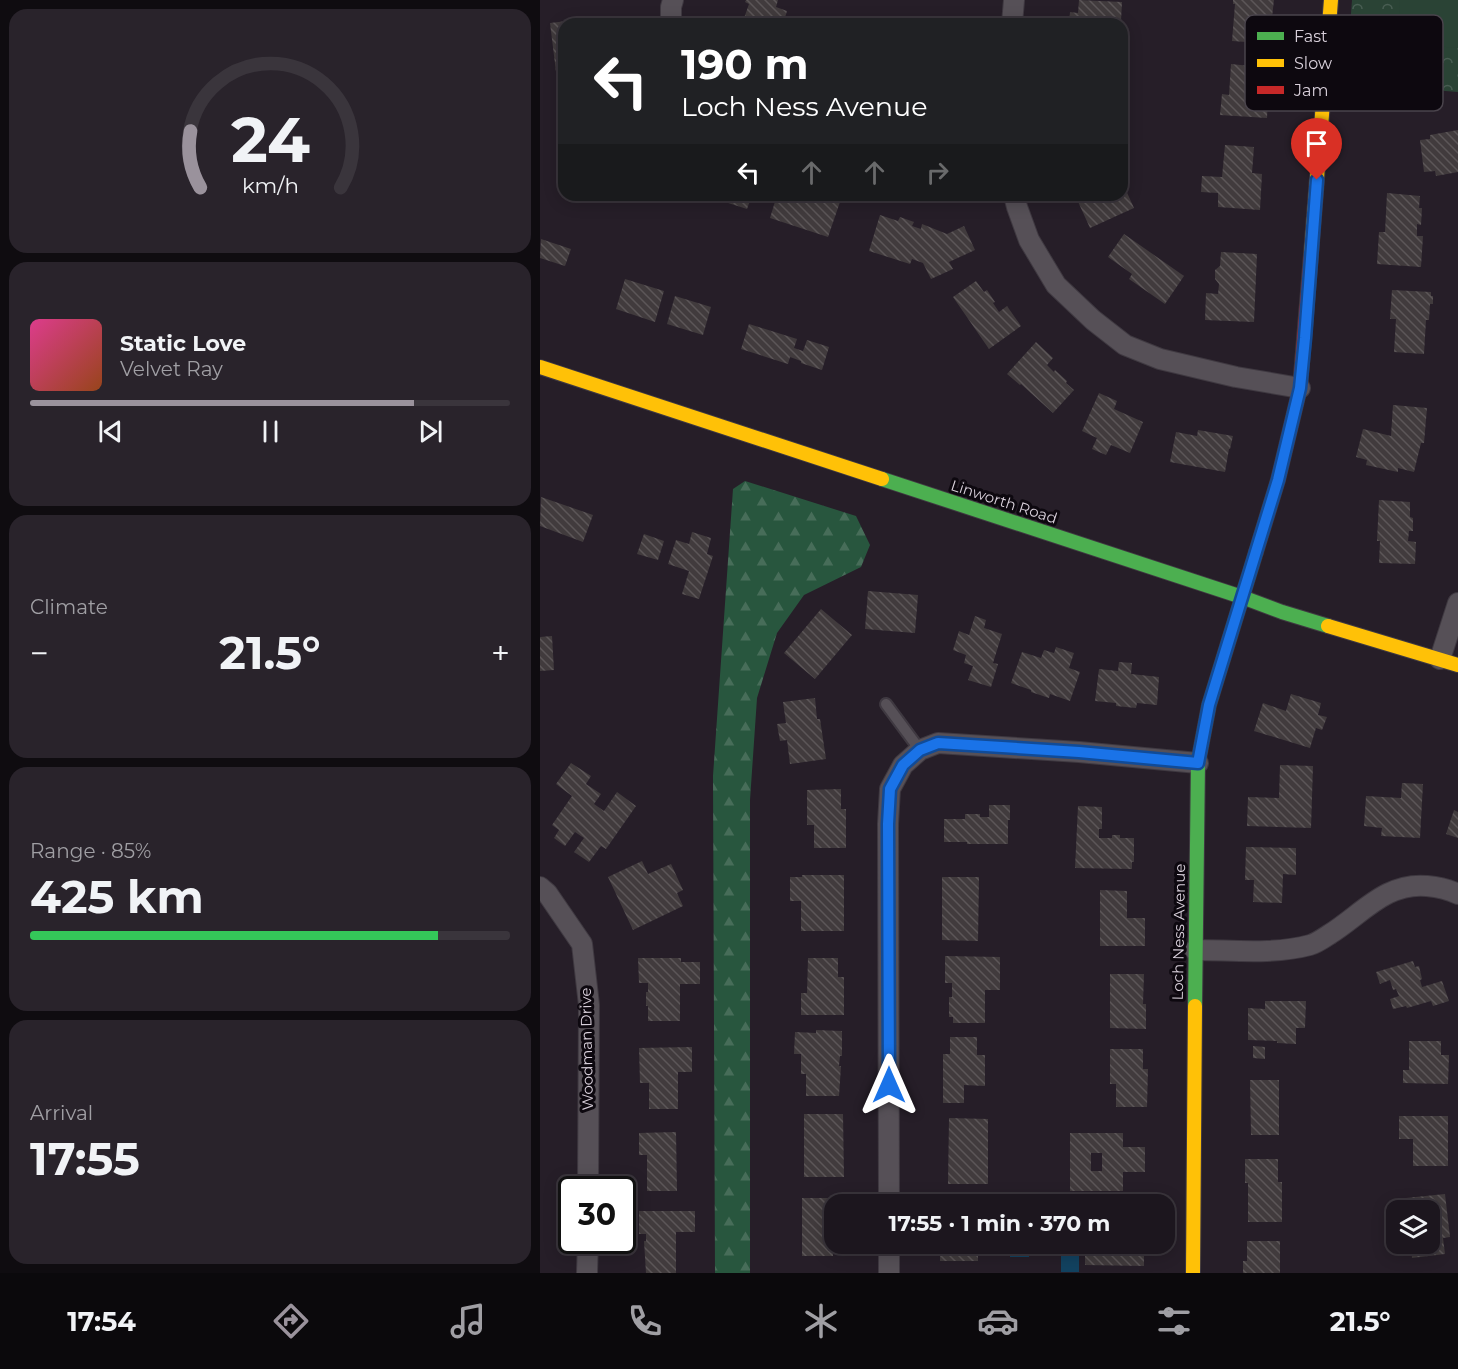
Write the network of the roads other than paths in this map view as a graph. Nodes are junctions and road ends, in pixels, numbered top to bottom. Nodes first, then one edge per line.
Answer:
1 (673, 0) edge
2 (1014, 0) edge
3 (1331, 0) edge
4 (1330, 15) edge
5 (672, 18) edge
6 (1012, 18) edge
7 (1322, 111) edge
8 (1016, 201) edge
9 (540, 367) edge
10 (1300, 388) junction
11 (1242, 597) junction
12 (1458, 603) edge
13 (1449, 662) edge
14 (886, 704) dead end
15 (920, 750) junction
16 (1198, 763) junction
17 (540, 887) edge
18 (1458, 894) edge
19 (1195, 950) junction
20 (588, 1176) edge
21 (889, 1194) edge
22 (588, 1254) edge
23 (889, 1254) edge
24 (587, 1273) edge
25 (889, 1273) edge
26 (1193, 1273) edge

1 - 5 street
2 - 6 street
3 - 4 street, Loch Ness Avenue
7 - 10 street, Loch Ness Avenue
8 - 10 street
9 - 11 street, Linworth Road
10 - 11 street, Loch Ness Avenue
11 - 13 street, Linworth Road
11 - 16 street, Loch Ness Avenue
12 - 13 street
14 - 15 lane
15 - 16 street
15 - 21 street
16 - 19 street, Loch Ness Avenue
17 - 20 street, Woodman Drive
18 - 19 street
19 - 26 street, Loch Ness Avenue
22 - 24 street
23 - 25 street

